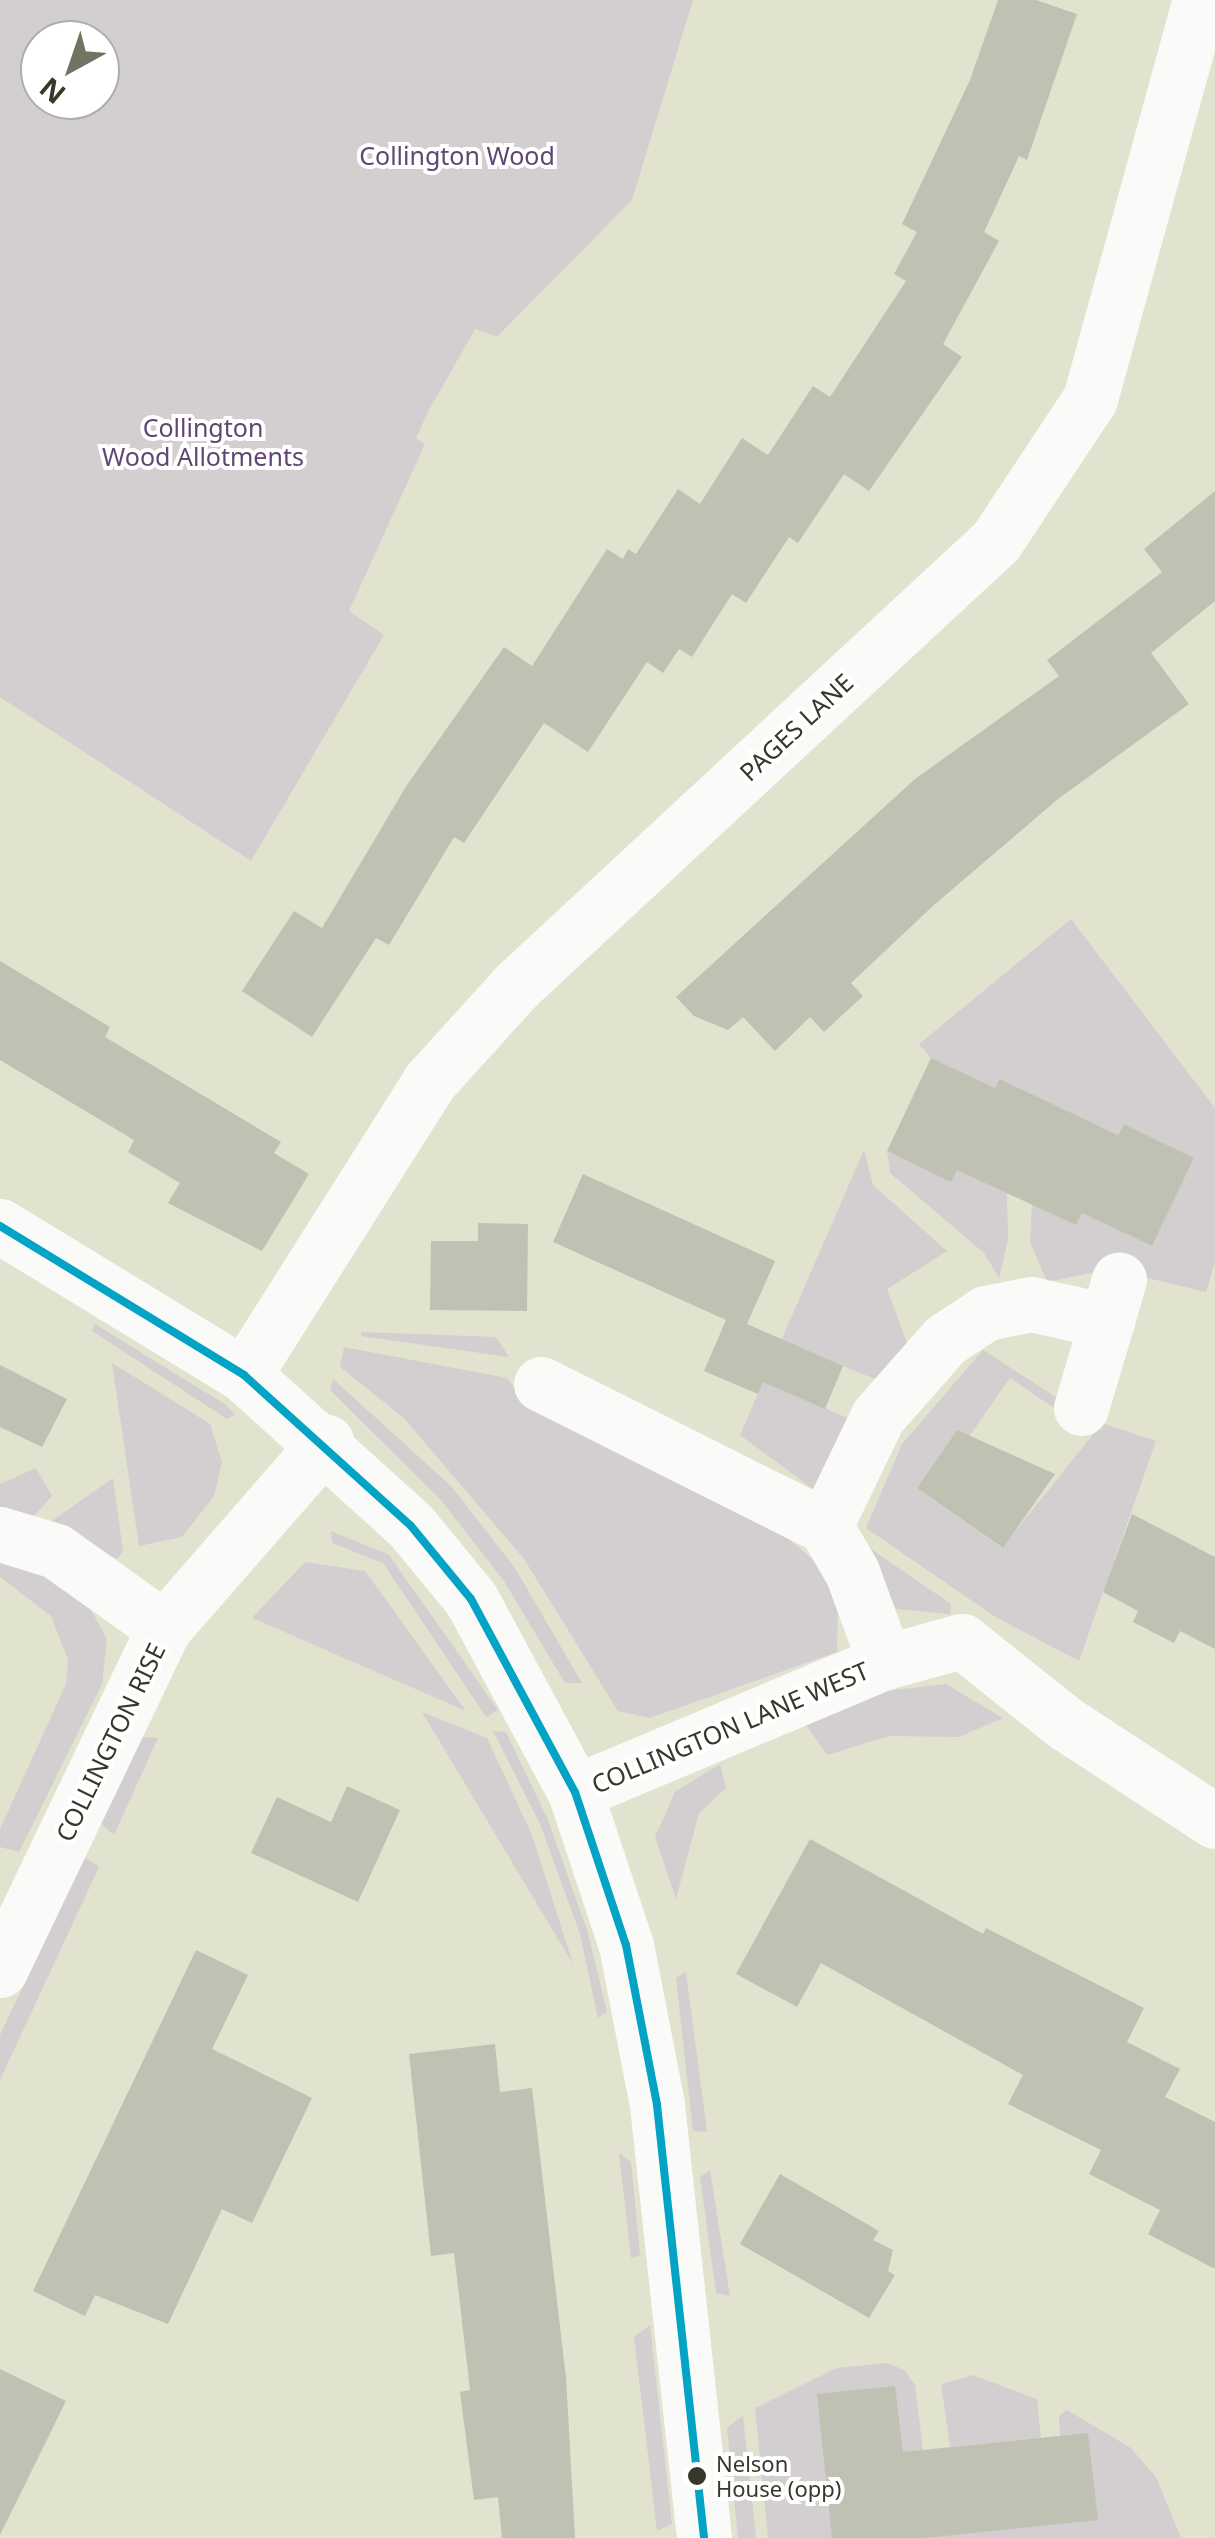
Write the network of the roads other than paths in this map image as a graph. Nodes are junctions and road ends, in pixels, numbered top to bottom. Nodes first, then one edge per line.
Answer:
1 (1200, 0) edge
2 (0, 1226) edge
3 (244, 1375) junction
4 (541, 1384) dead end
5 (1081, 1408) dead end
6 (326, 1442) junction
7 (825, 1526) junction
8 (0, 1534) edge
9 (164, 1628) junction
10 (885, 1662) junction
11 (574, 1792) junction
12 (1215, 1821) edge
13 (0, 1970) edge
14 (704, 2538) edge

1 - 3 street, PAGES LANE
2 - 3 street
3 - 6 street
4 - 7 street
5 - 7 street
6 - 9 street, COLLINGTON RISE
6 - 11 street
7 - 10 street, COLLINGTON LANE WEST
8 - 9 street
9 - 13 street, COLLINGTON RISE
10 - 11 street, COLLINGTON LANE WEST
10 - 12 street, COLLINGTON LANE WEST
11 - 14 street

